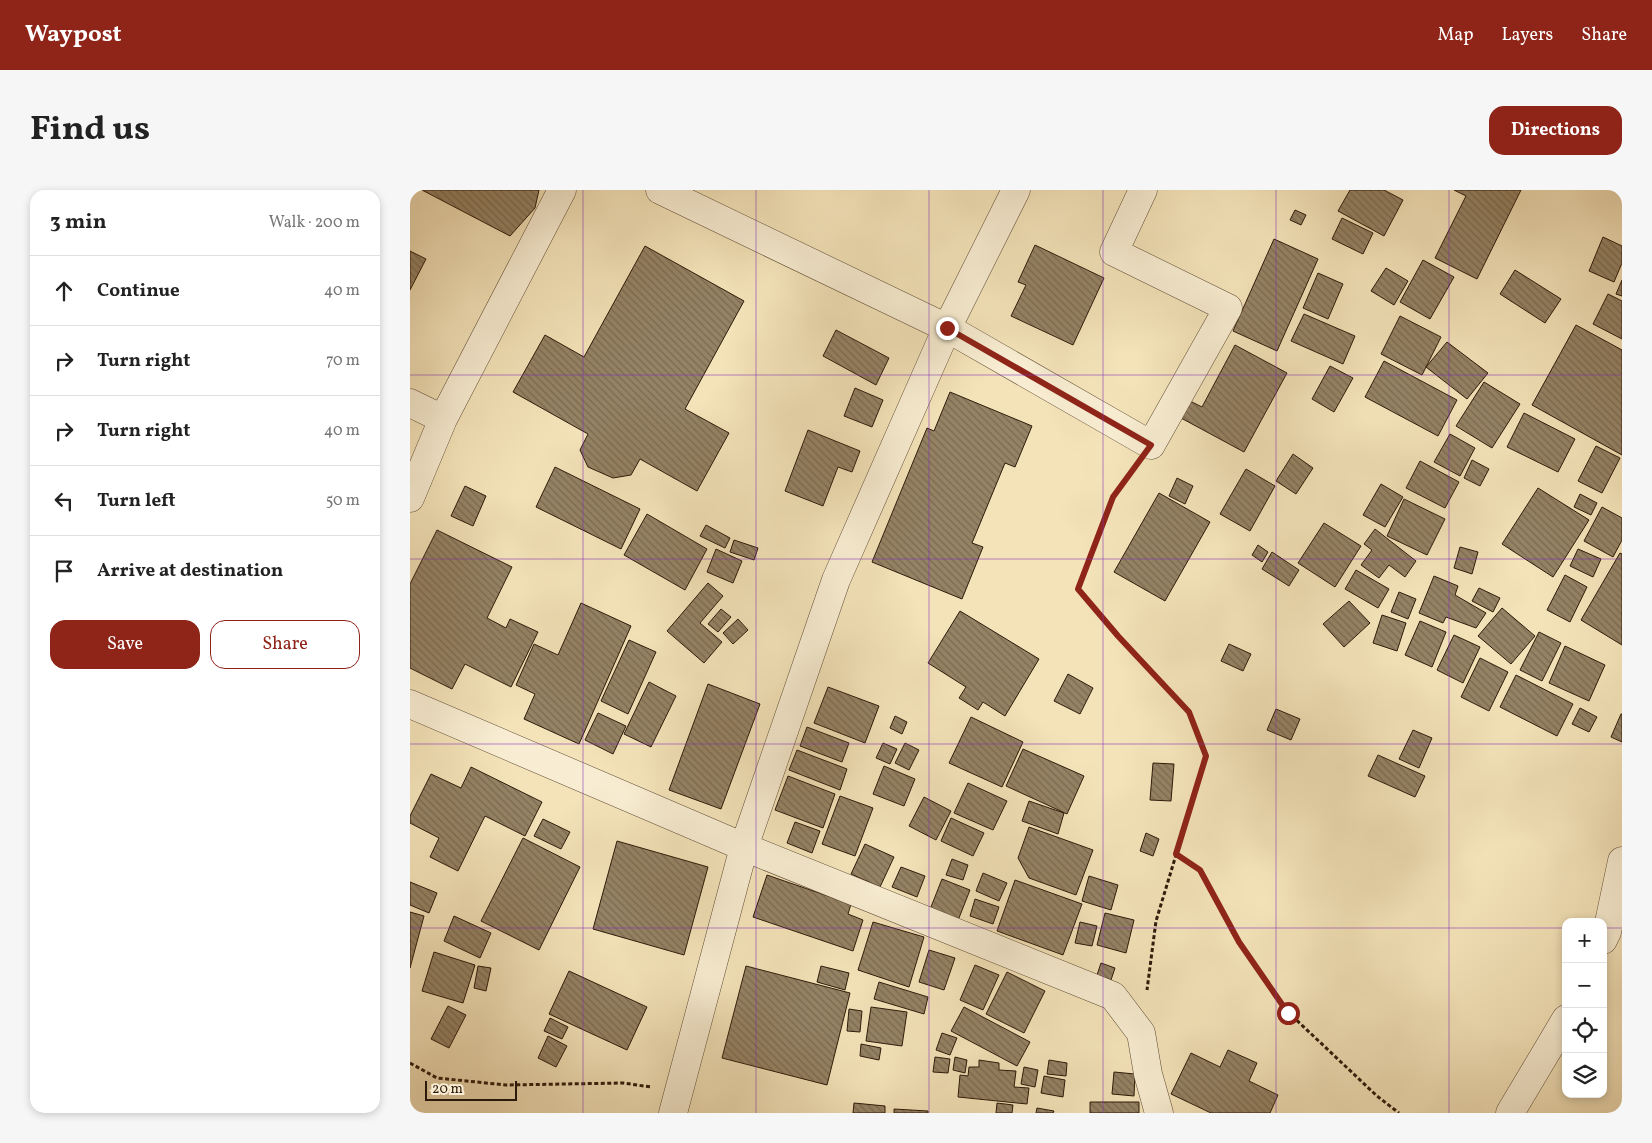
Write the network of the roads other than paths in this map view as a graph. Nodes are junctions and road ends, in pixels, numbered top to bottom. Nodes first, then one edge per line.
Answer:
1 (562, 190) edge
2 (660, 190) edge
3 (1016, 190) edge
4 (1143, 190) edge
5 (947, 328) junction
6 (410, 402) edge
7 (443, 419) junction
8 (410, 498) edge
9 (410, 704) edge
10 (744, 847) junction
11 (1622, 862) edge
12 (1607, 932) edge
13 (1562, 1026) edge
14 (676, 1102) edge
15 (1159, 1113) edge
16 (1510, 1113) edge

1 - 7 street
2 - 5 street
3 - 5 street
4 - 5 street
5 - 10 street
6 - 7 street
7 - 8 street
9 - 10 street
10 - 14 street
10 - 15 street
11 - 12 street
13 - 16 street

